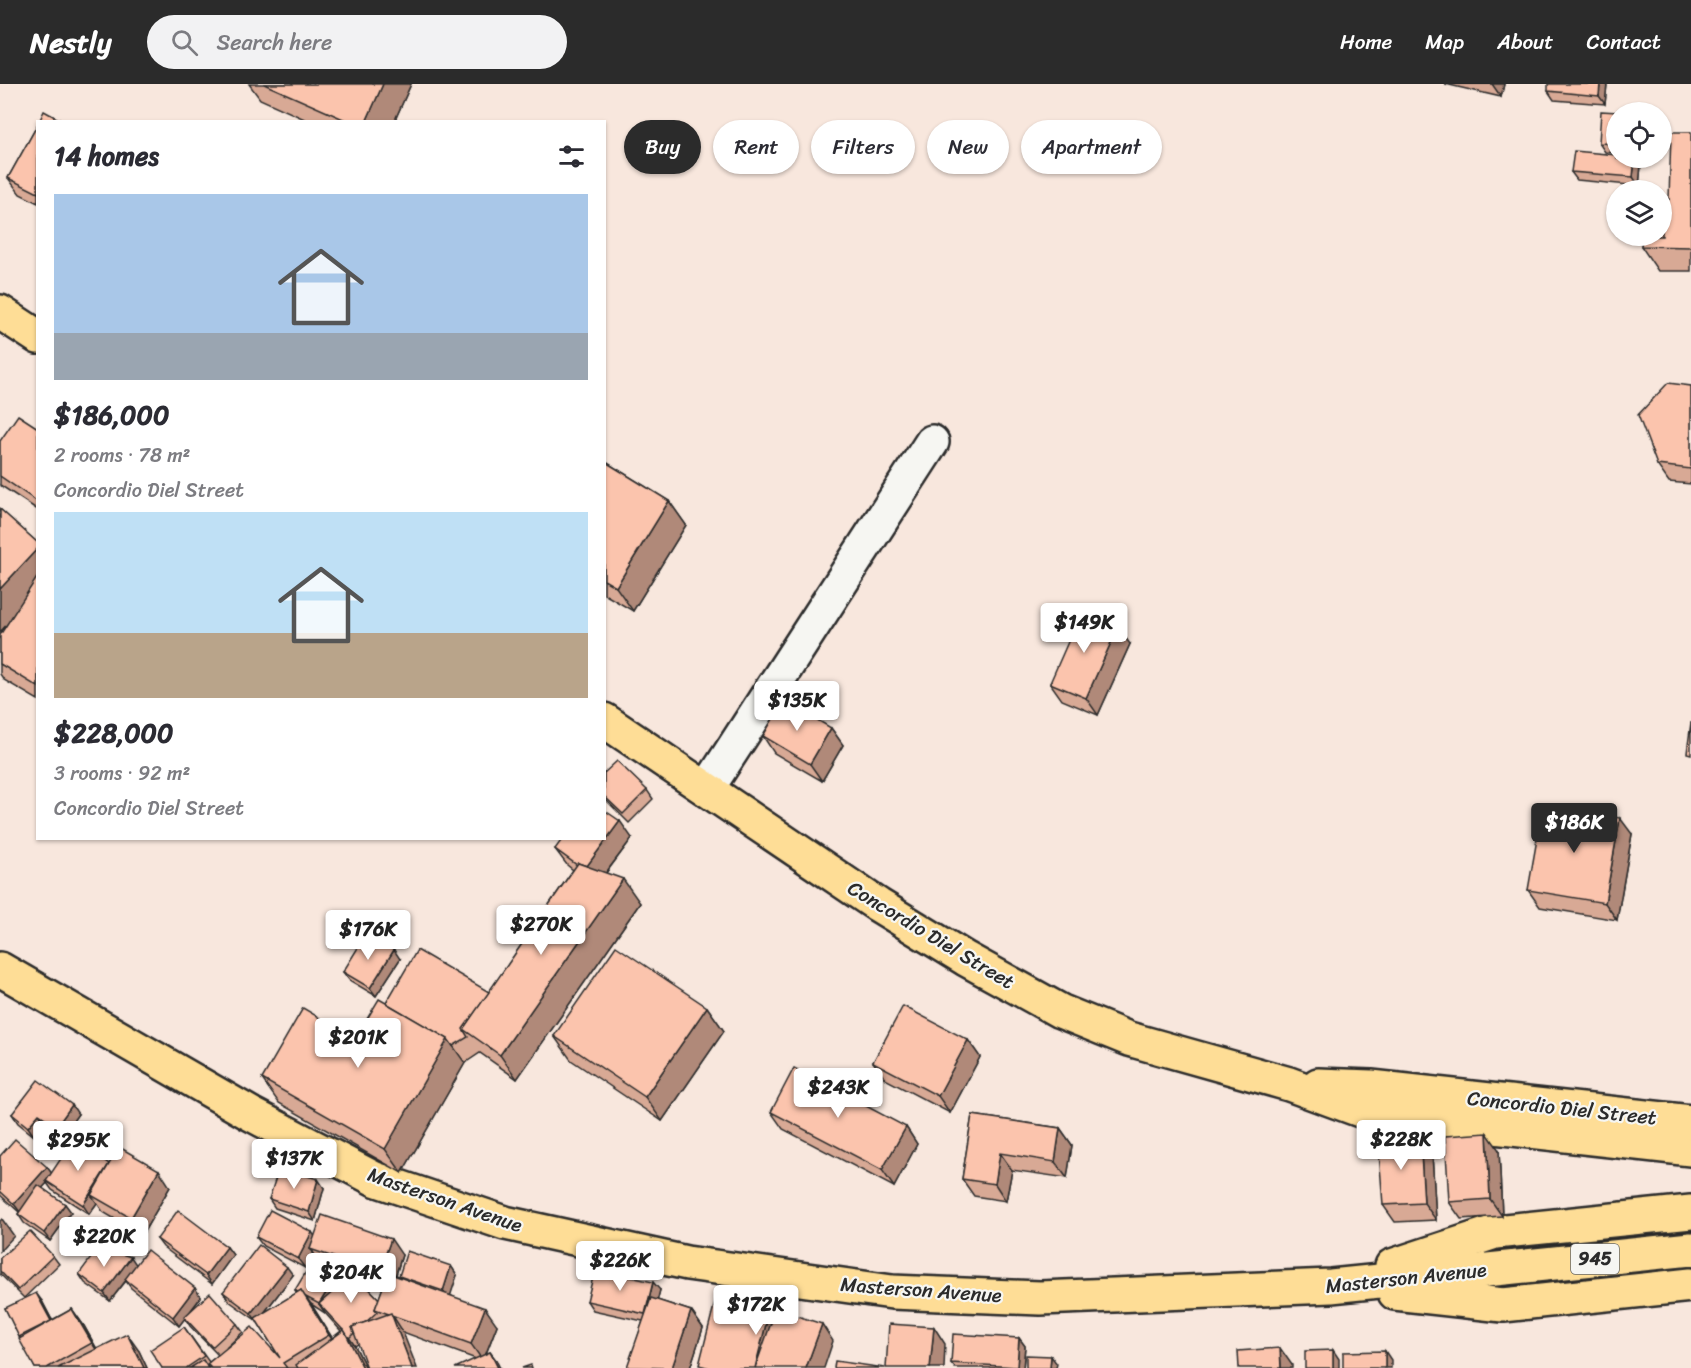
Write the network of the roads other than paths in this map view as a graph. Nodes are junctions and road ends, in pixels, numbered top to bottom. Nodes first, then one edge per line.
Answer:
1 (0, 313) edge
2 (36, 337) edge
3 (932, 442) dead end
4 (606, 721) edge
5 (707, 789) junction
6 (0, 969) edge
7 (1289, 1084) junction
8 (1691, 1122) edge
9 (1691, 1149) edge
10 (1691, 1212) edge
11 (1691, 1249) edge
12 (1691, 1285) edge
13 (1331, 1286) junction

1 - 2 main road
3 - 5 street
4 - 5 main road, Concordio Diel Street
5 - 7 main road, Concordio Diel Street
6 - 13 main road, Masterson Avenue / 945
7 - 8 main road, Concordio Diel Street
7 - 9 main road, Concordio Diel Street
10 - 13 main road
11 - 13 main road, Masterson Avenue / 945
12 - 13 main road

